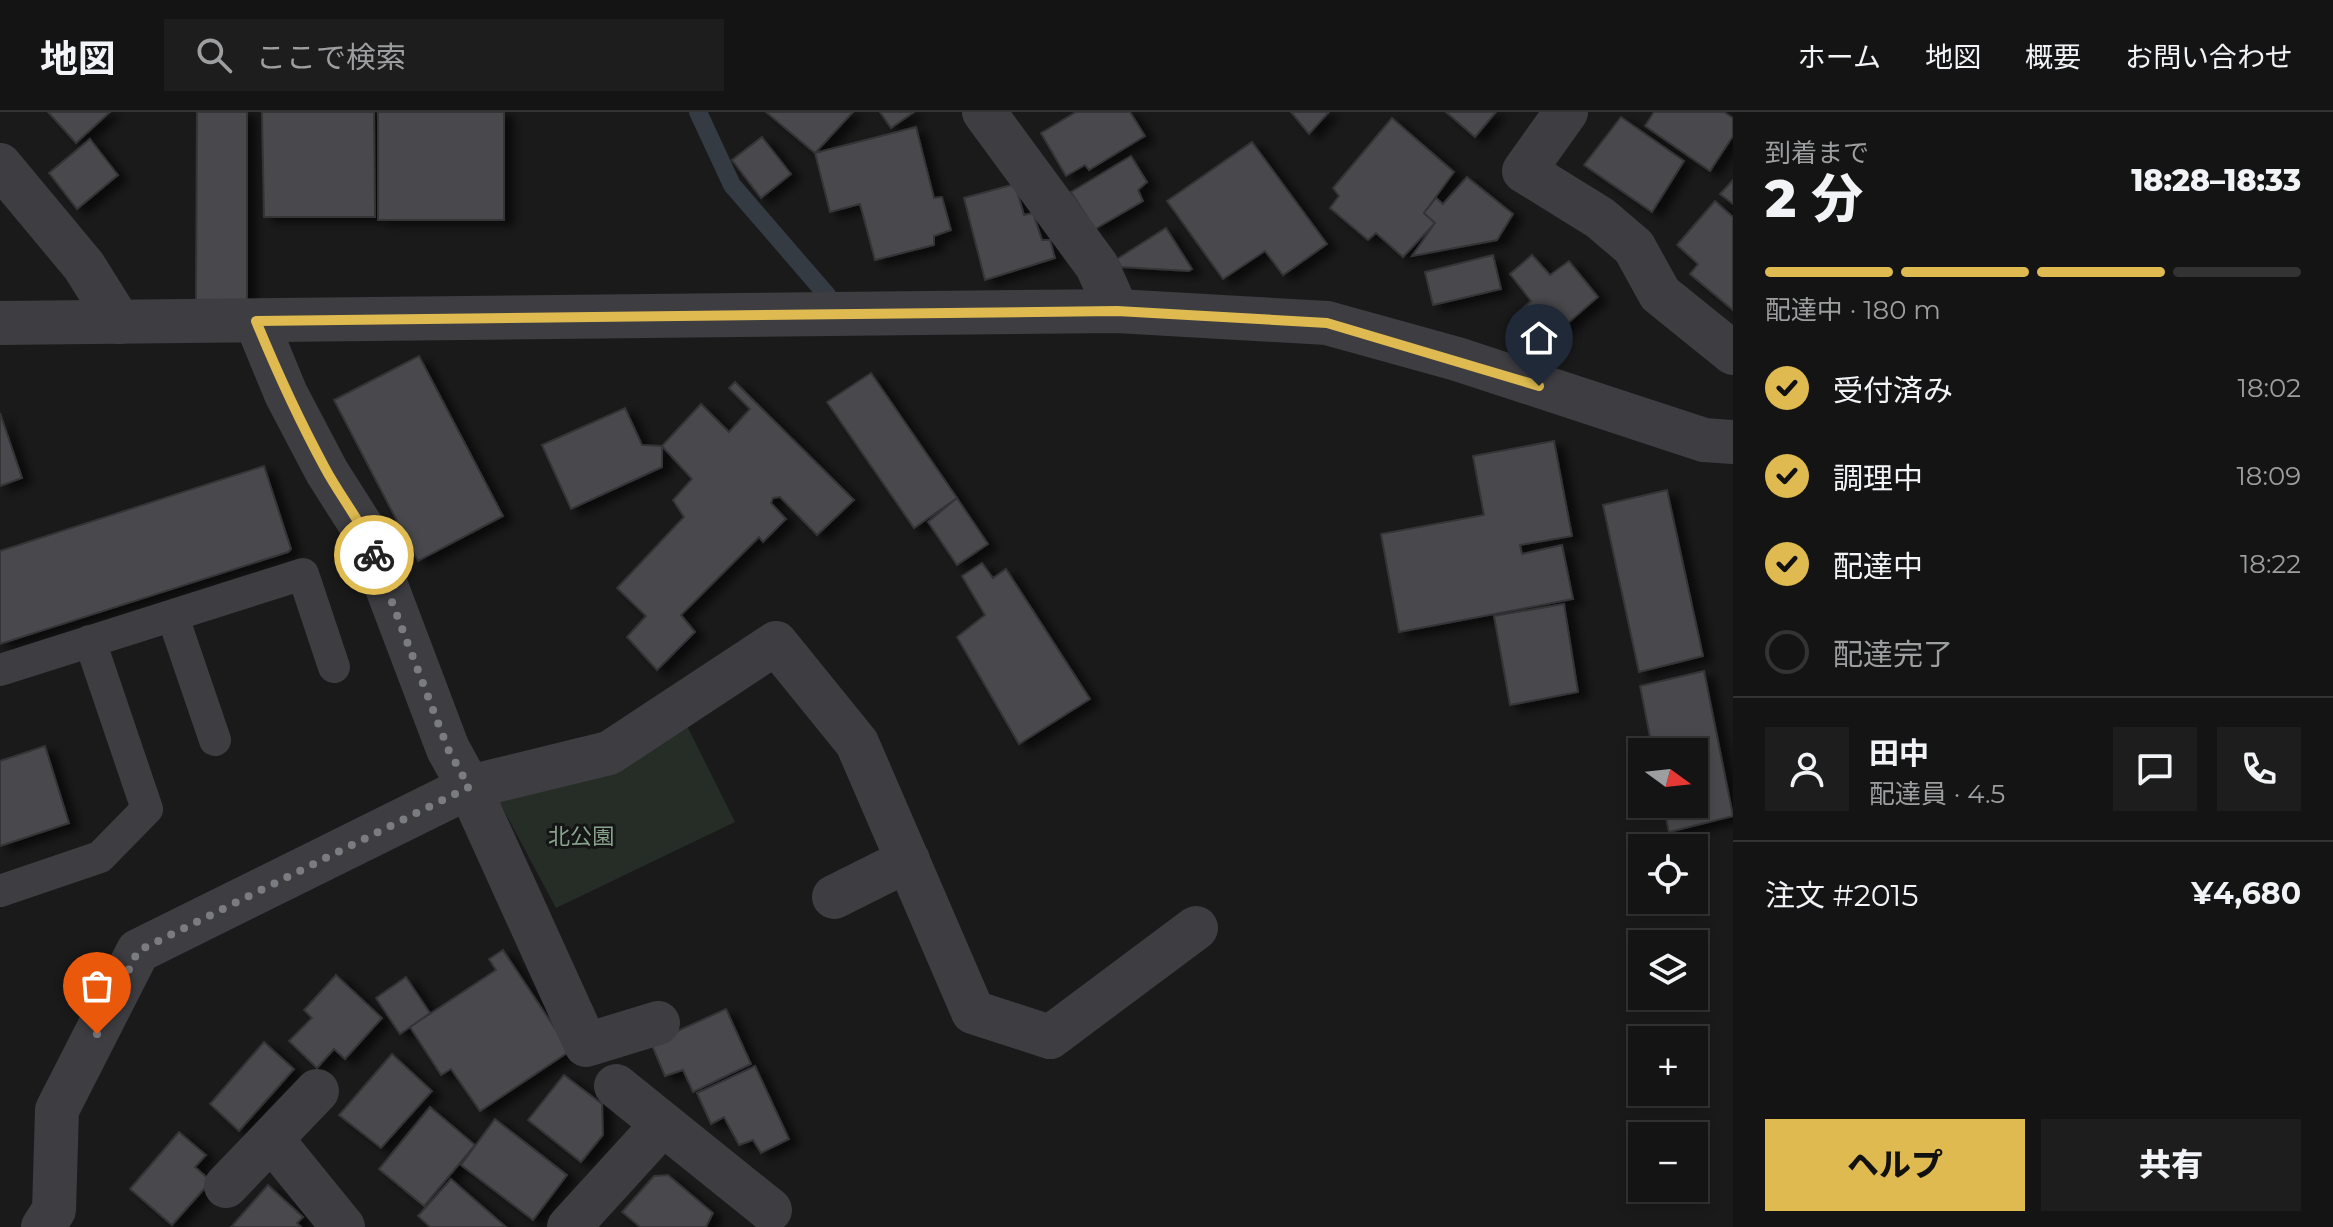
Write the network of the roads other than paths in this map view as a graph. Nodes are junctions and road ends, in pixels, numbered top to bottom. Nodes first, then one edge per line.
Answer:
1 (984, 112) edge
2 (1566, 112) edge
3 (0, 165) edge
4 (1117, 311) junction
5 (256, 321) junction
6 (119, 322) junction
7 (0, 323) edge
8 (1733, 353) edge
9 (1733, 442) edge
10 (173, 617) junction
11 (90, 641) junction
12 (334, 667) dead end
13 (0, 670) edge
14 (215, 740) dead end
15 (469, 787) junction
16 (908, 860) junction
17 (0, 891) edge
18 (834, 897) dead end
19 (1196, 928) dead end
20 (658, 1023) dead end
21 (616, 1086) dead end
22 (317, 1091) dead end
23 (662, 1125) junction
24 (273, 1141) junction
25 (226, 1186) dead end
26 (770, 1210) dead end
27 (43, 1227) edge
28 (343, 1227) edge
29 (569, 1227) edge

1 - 4 street
2 - 8 street
3 - 6 street
4 - 5 street
4 - 9 street
5 - 6 street
5 - 15 street
6 - 7 street
10 - 11 lane
10 - 12 lane
10 - 14 lane
11 - 13 lane
11 - 17 lane
15 - 16 street
15 - 20 street
15 - 27 street
16 - 18 street
16 - 19 street
21 - 23 street
22 - 24 street
23 - 26 street
23 - 29 street
24 - 25 street
24 - 28 street

